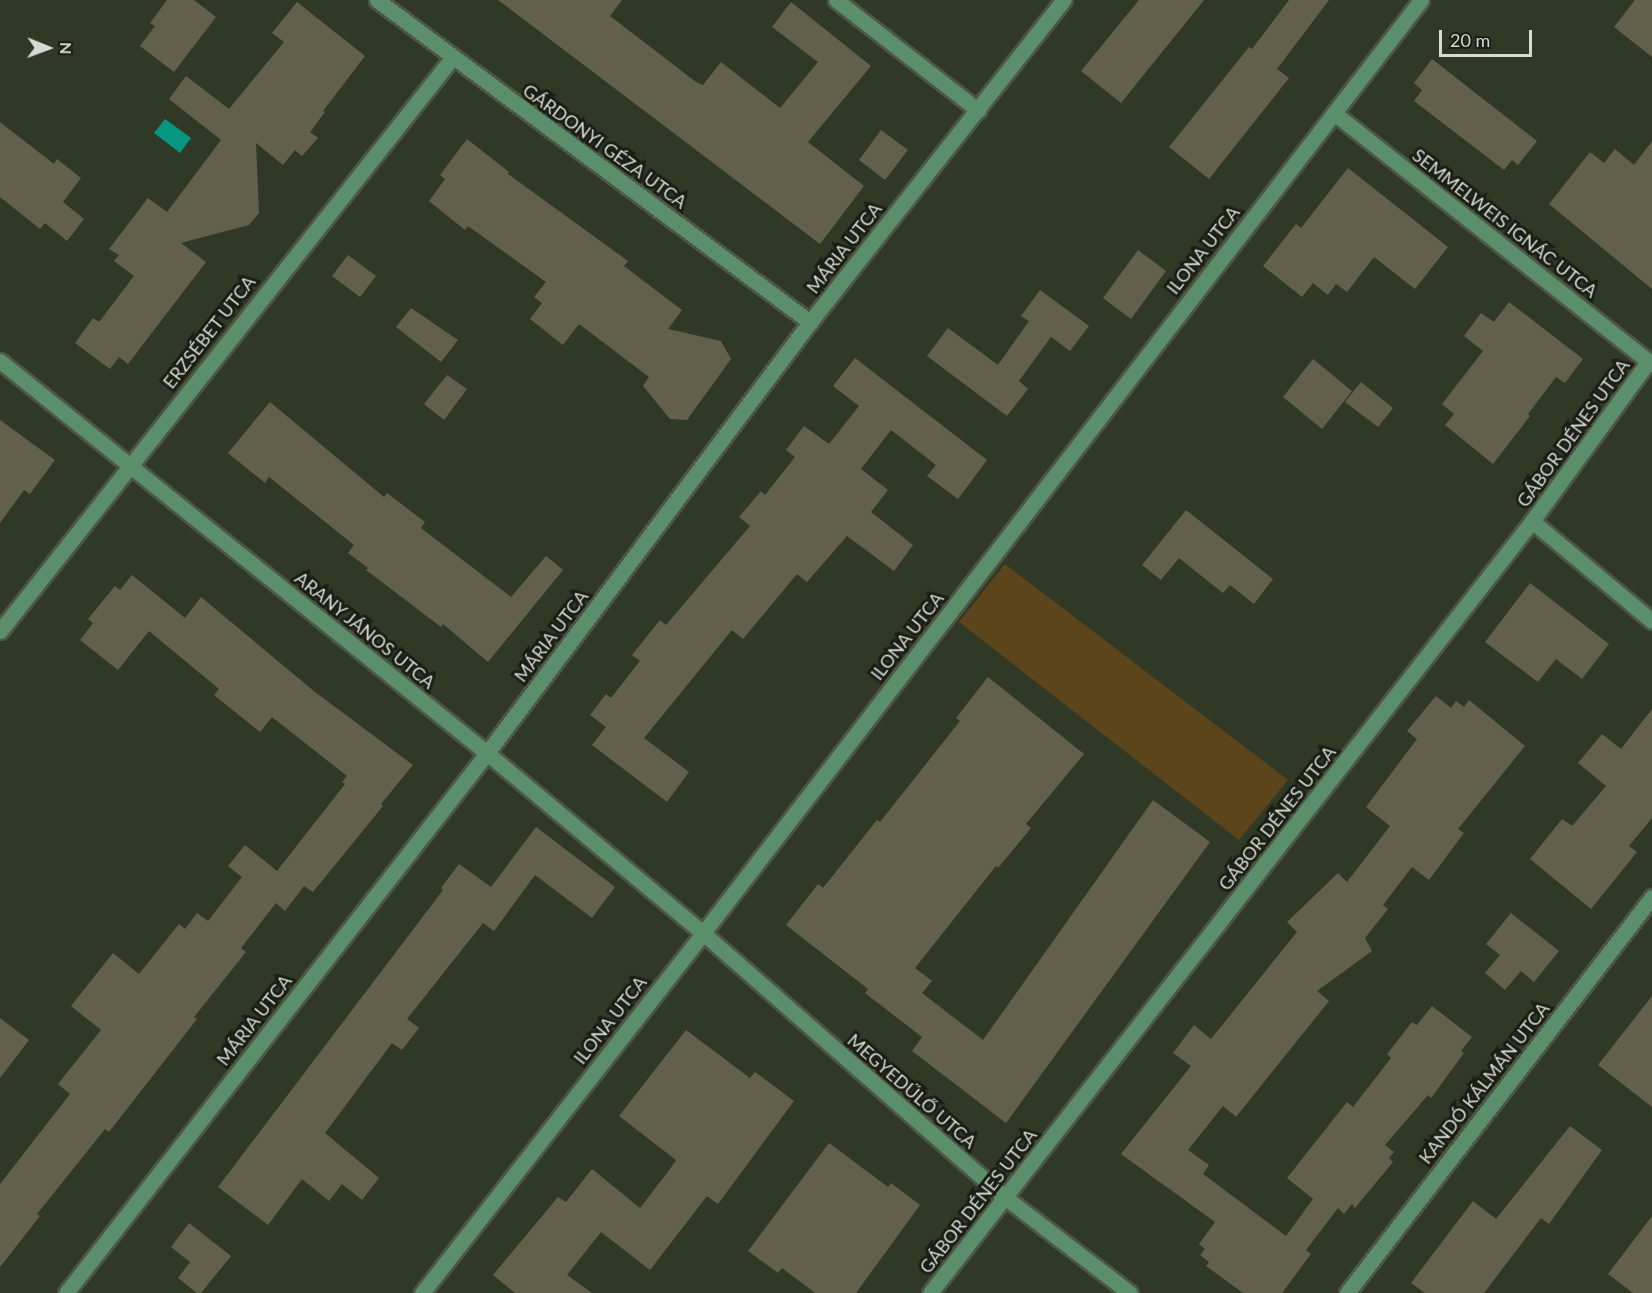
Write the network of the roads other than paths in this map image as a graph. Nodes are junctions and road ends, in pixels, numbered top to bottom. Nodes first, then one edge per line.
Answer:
1 (377, 0) edge
2 (836, 0) edge
3 (1063, 0) edge
4 (1420, 0) edge
5 (452, 58) junction
6 (978, 110) junction
7 (1334, 113) junction
8 (810, 322) junction
9 (0, 361) edge
10 (1650, 363) edge
11 (128, 465) junction
12 (1532, 521) junction
13 (1652, 621) edge
14 (0, 631) edge
15 (487, 753) junction
16 (1652, 897) edge
17 (703, 933) junction
18 (1006, 1198) junction
19 (66, 1293) edge
20 (422, 1293) edge
21 (930, 1293) edge
22 (1130, 1293) edge
23 (1347, 1293) edge

1 - 5 street, GÁRDONYI GÉZA UTCA
2 - 6 street
3 - 6 street, MÁRIA UTCA
4 - 7 street, ILONA UTCA
5 - 8 street, GÁRDONYI GÉZA UTCA
5 - 11 street, ERZSÉBET UTCA
6 - 8 street, MÁRIA UTCA
7 - 10 street, SEMMELWEIS IGNÁC UTCA
7 - 17 street, ILONA UTCA
8 - 15 street, MÁRIA UTCA
9 - 11 street, ARANY JÁNOS UTCA
10 - 12 street, GÁBOR DÉNES UTCA
11 - 14 street, ERZSÉBET UTCA
11 - 15 street, ARANY JÁNOS UTCA
12 - 13 street
12 - 18 street, GÁBOR DÉNES UTCA
15 - 17 street, ARANY JÁNOS UTCA
15 - 19 street, MÁRIA UTCA
16 - 23 street, KANDÓ KÁLMÁN UTCA
17 - 18 street, MEGYEDŰLŐ UTCA
17 - 20 street, ILONA UTCA
18 - 21 street, GÁBOR DÉNES UTCA
18 - 22 street, MEGYEDŰLŐ UTCA

